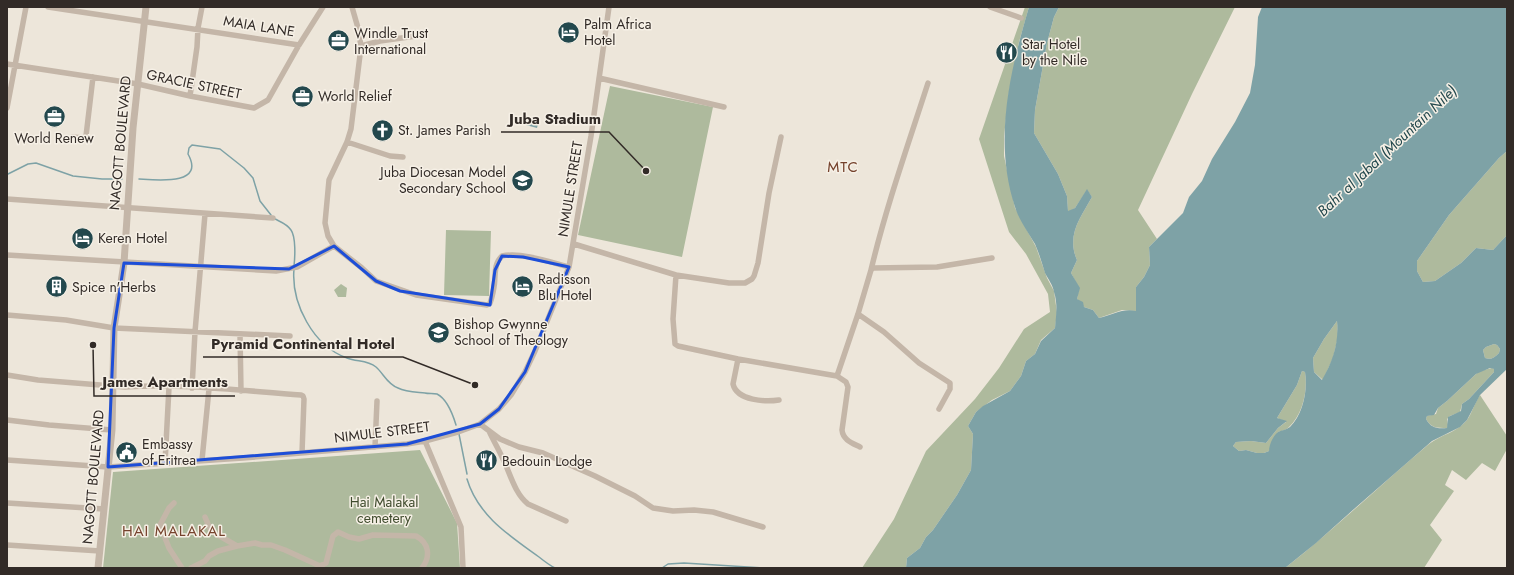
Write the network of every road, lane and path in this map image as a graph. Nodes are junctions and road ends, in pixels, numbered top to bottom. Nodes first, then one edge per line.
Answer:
1 (26, 7) edge
2 (48, 7) edge
3 (146, 7) edge
4 (202, 7) edge
5 (323, 7) edge
6 (352, 7) edge
7 (609, 7) edge
8 (990, 7) edge
9 (1021, 18) dead end
10 (145, 20) junction
11 (198, 28) junction
12 (416, 36) dead end
13 (299, 45) junction
14 (361, 46) junction
15 (7, 64) edge
16 (15, 66) junction
17 (93, 77) junction
18 (599, 78) junction
19 (928, 83) dead end
20 (138, 84) junction
21 (190, 96) junction
22 (724, 107) dead end
23 (7, 108) edge
24 (72, 137) dead end
25 (781, 137) dead end
26 (347, 142) junction
27 (403, 157) dead end
28 (7, 199) edge
29 (128, 208) junction
30 (205, 214) junction
31 (273, 218) dead end
32 (574, 244) junction
33 (334, 246) junction
34 (7, 255) edge
35 (992, 258) dead end
36 (124, 263) junction
37 (201, 266) junction
38 (569, 267) junction
39 (871, 270) junction
40 (676, 275) junction
41 (858, 314) junction
42 (7, 315) edge
43 (114, 328) junction
44 (195, 332) junction
45 (240, 334) junction
46 (290, 336) dead end
47 (738, 359) junction
48 (7, 375) edge
49 (837, 376) junction
50 (113, 386) junction
51 (169, 387) junction
52 (192, 388) junction
53 (209, 389) junction
54 (241, 391) junction
55 (779, 400) dead end
56 (378, 401) dead end
57 (939, 409) dead end
58 (7, 420) edge
59 (480, 424) junction
60 (112, 430) junction
61 (489, 431) junction
62 (425, 441) junction
63 (375, 447) junction
64 (860, 447) dead end
65 (302, 453) junction
66 (7, 460) edge
67 (202, 460) junction
68 (164, 463) junction
69 (108, 467) junction
70 (7, 503) edge
71 (174, 503) dead end
72 (104, 509) junction
73 (205, 517) dead end
74 (566, 521) dead end
75 (763, 527) dead end
76 (7, 545) edge
77 (237, 546) junction
78 (100, 551) junction
79 (98, 568) edge
80 (182, 568) edge
81 (191, 568) edge
82 (422, 568) edge
83 (463, 568) edge

1 - 16 street
2 - 10 street, MAIA LANE
3 - 10 street, NAGOTT BOULEVARD
4 - 11 street
5 - 13 street, GRACIE STREET
6 - 14 street
7 - 18 street, NIMULE STREET
8 - 9 street
10 - 11 street, MAIA LANE
10 - 20 street, NAGOTT BOULEVARD
11 - 13 street, MAIA LANE
11 - 21 street
12 - 14 street
13 - 21 street, GRACIE STREET
14 - 26 street
15 - 16 street, GRACIE STREET
16 - 17 street, GRACIE STREET
16 - 23 street
17 - 20 street, GRACIE STREET
17 - 24 street
18 - 22 street
18 - 32 street, NIMULE STREET
19 - 39 street
20 - 21 street, GRACIE STREET
20 - 29 street, NAGOTT BOULEVARD
25 - 40 street
26 - 27 street
26 - 33 street
28 - 29 street
29 - 30 street
29 - 36 street, NAGOTT BOULEVARD
30 - 31 street
30 - 37 street
32 - 38 street, NIMULE STREET
32 - 40 street
33 - 37 street
33 - 38 street
34 - 36 street
35 - 39 street
36 - 37 street
36 - 43 street, NAGOTT BOULEVARD
37 - 44 street
38 - 59 street, NIMULE STREET
39 - 41 street
40 - 47 street
41 - 49 street
41 - 57 street
42 - 43 street
43 - 44 street
43 - 50 street, NAGOTT BOULEVARD
44 - 45 street
44 - 52 street
45 - 46 street
45 - 54 street
47 - 49 street
47 - 55 street
48 - 50 street
49 - 64 street
50 - 51 street
50 - 60 street, NAGOTT BOULEVARD
51 - 52 street
51 - 68 street
52 - 53 street
53 - 54 street
53 - 67 street
54 - 65 street
56 - 63 street
58 - 60 street
59 - 61 street
59 - 62 street, NIMULE STREET
60 - 69 street, NAGOTT BOULEVARD
61 - 74 street
61 - 75 street
62 - 63 street, NIMULE STREET
62 - 83 street
63 - 65 street, NIMULE STREET
65 - 67 street, NIMULE STREET
66 - 69 street, NIMULE STREET
67 - 68 street, NIMULE STREET
68 - 69 street, NIMULE STREET
69 - 72 street, NAGOTT BOULEVARD
70 - 72 street
71 - 80 street
72 - 78 street, NAGOTT BOULEVARD
73 - 77 street
76 - 78 street
77 - 81 street
77 - 82 street
78 - 79 street, NAGOTT BOULEVARD

